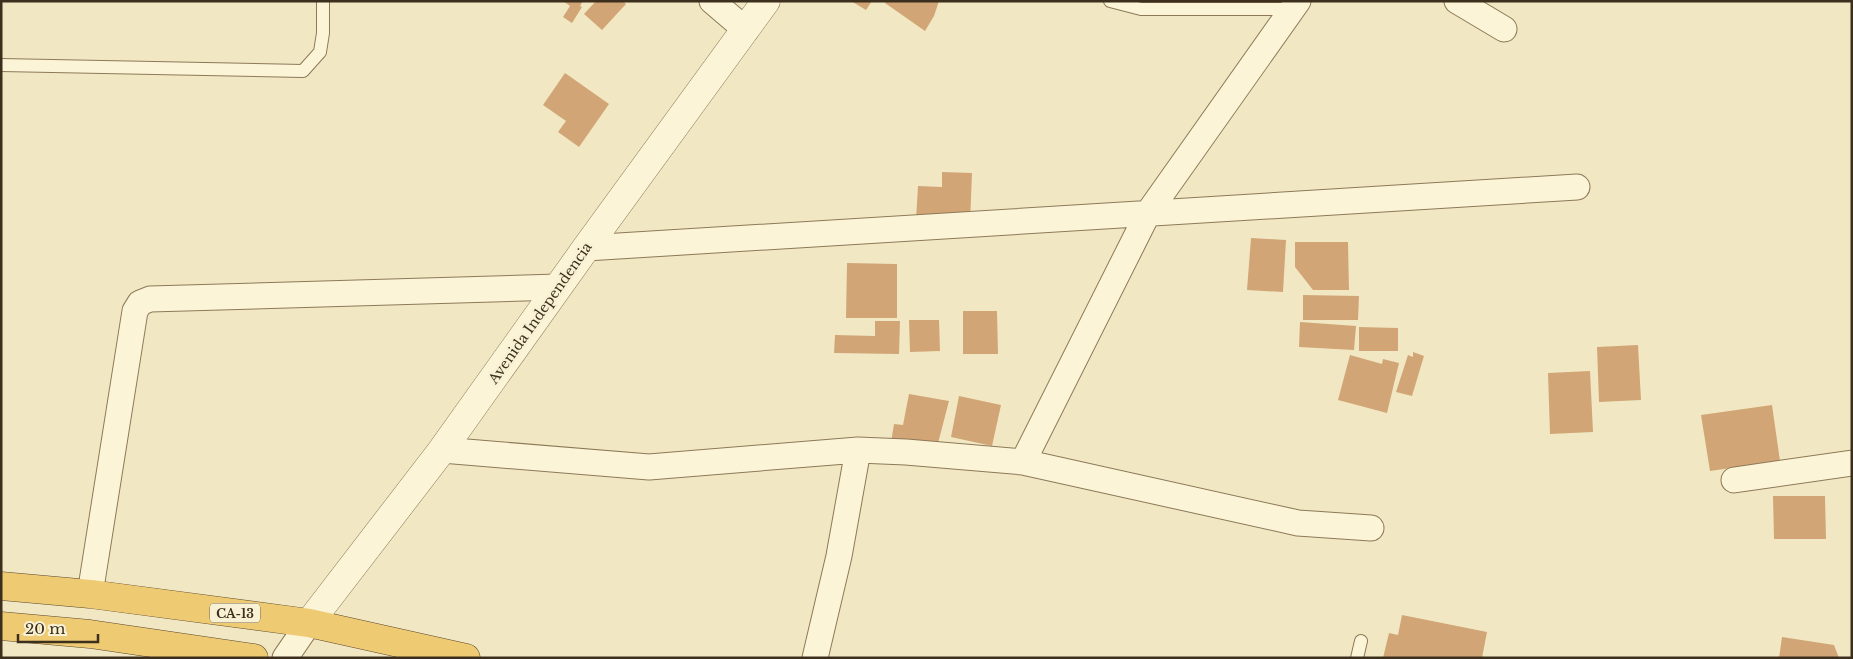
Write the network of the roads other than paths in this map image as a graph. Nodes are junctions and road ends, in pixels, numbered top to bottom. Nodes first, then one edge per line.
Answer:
1 (323, 1) edge
2 (712, 1) edge
3 (766, 1) edge
4 (1110, 1) edge
5 (1457, 1) edge
6 (1296, 5) edge
7 (1504, 29) dead end
8 (746, 30) junction
9 (1, 65) edge
10 (1577, 187) dead end
11 (1148, 213) junction
12 (586, 248) junction
13 (558, 287) junction
14 (442, 450) junction
15 (858, 450) junction
16 (1023, 462) junction
17 (1852, 463) edge
18 (1734, 480) dead end
19 (1371, 528) dead end
20 (1, 586) edge
21 (90, 594) junction
22 (309, 623) junction
23 (1, 626) edge
24 (1361, 641) dead end
25 (254, 658) edge
26 (285, 658) edge
27 (466, 658) edge
28 (815, 658) edge
29 (1357, 658) edge

1 - 9 lane
2 - 8 street
3 - 8 street, Avenida Independencia
4 - 6 lane
5 - 7 street
6 - 11 street
8 - 12 street, Avenida Independencia
10 - 11 street
11 - 12 street
11 - 16 street
12 - 13 street, Avenida Independencia
13 - 14 street, Avenida Independencia
13 - 21 street
14 - 15 street
14 - 22 street, Avenida Independencia
15 - 16 street
15 - 28 street
16 - 19 street
17 - 18 street
20 - 21 highway, CA-13
21 - 22 highway, CA-13
22 - 26 street
22 - 27 highway, CA-13
23 - 25 highway
24 - 29 lane

